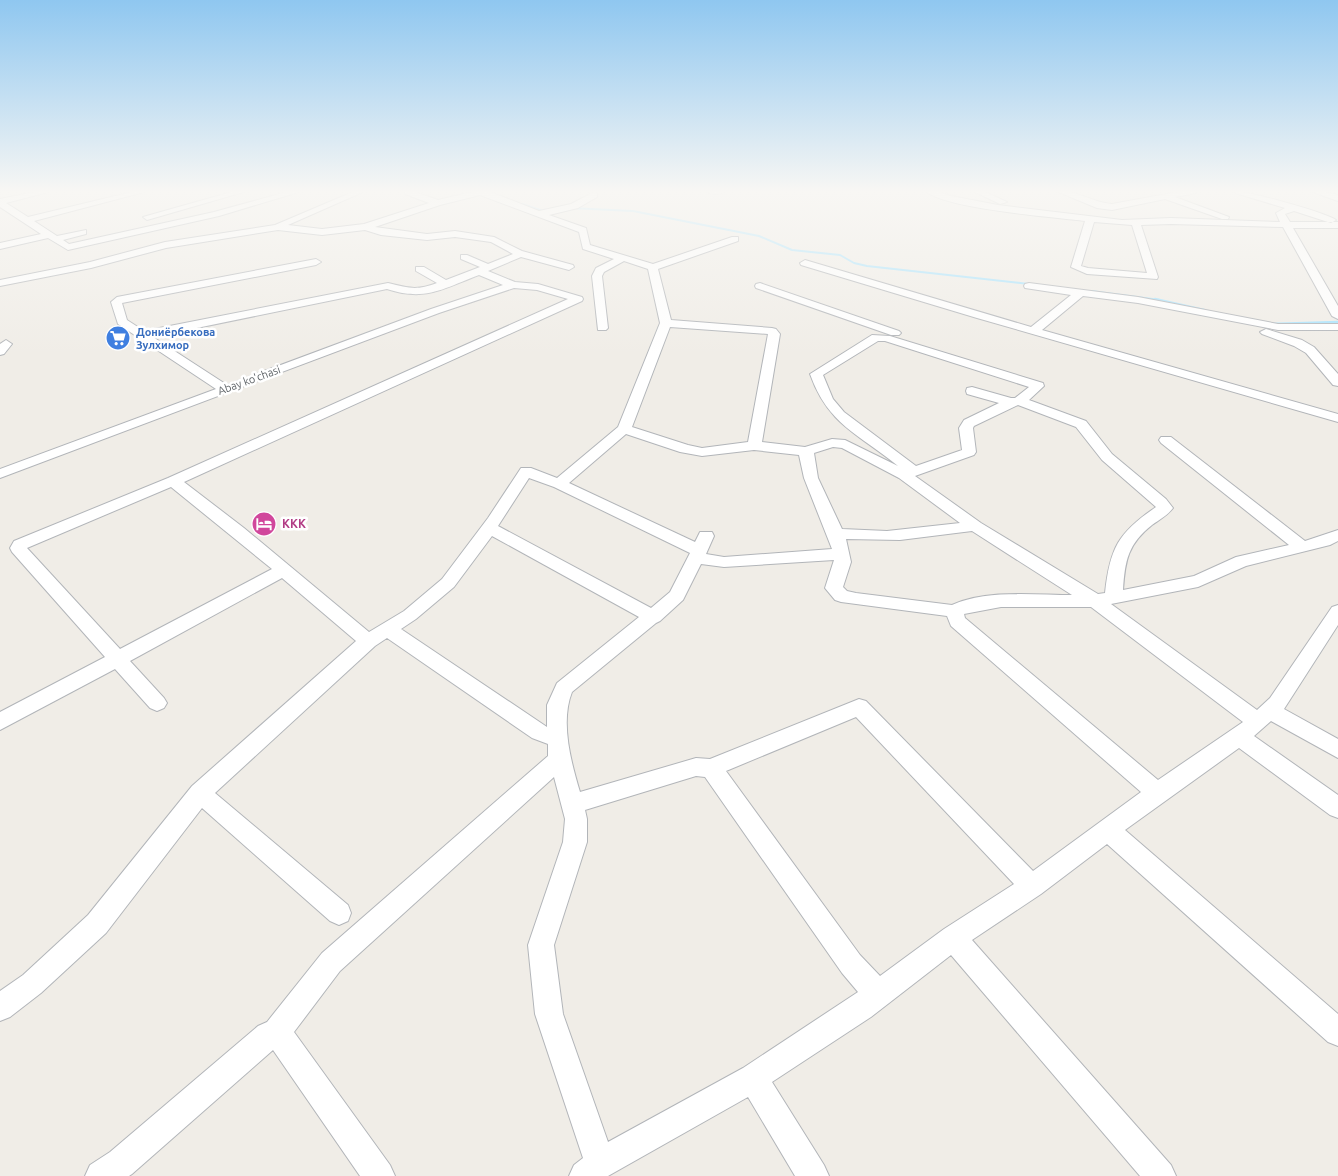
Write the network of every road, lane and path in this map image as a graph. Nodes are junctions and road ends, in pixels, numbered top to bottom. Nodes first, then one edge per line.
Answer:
1 (65, 246) edge
2 (113, 246) edge
3 (158, 246) edge
4 (505, 246) edge
5 (586, 246) edge
6 (714, 246) edge
7 (1082, 246) edge
8 (1143, 246) edge
9 (1298, 246) edge
10 (519, 253) junction
11 (80, 256) junction
12 (464, 257) dead end
13 (623, 258) junction
14 (316, 262) dead end
15 (804, 263) dead end
16 (569, 267) dead end
17 (654, 267) junction
18 (420, 268) dead end
19 (484, 269) junction
20 (14, 281) junction
21 (0, 283) edge
22 (446, 284) junction
23 (760, 286) dead end
24 (1029, 286) dead end
25 (507, 288) junction
26 (0, 291) edge
27 (422, 292) junction
28 (1080, 292) junction
29 (578, 299) junction
30 (598, 302) junction
31 (448, 307) junction
32 (1338, 316) edge
33 (666, 323) junction
34 (1260, 324) junction
35 (1338, 327) edge
36 (602, 328) dead end
37 (1033, 330) junction
38 (144, 335) junction
39 (911, 346) junction
40 (1324, 364) junction
41 (1338, 366) edge
42 (1338, 382) edge
43 (225, 389) junction
44 (972, 391) dead end
45 (1015, 402) junction
46 (1338, 418) edge
47 (624, 430) junction
48 (1166, 440) dead end
49 (754, 446) junction
50 (806, 451) junction
51 (909, 473) junction
52 (0, 474) edge
53 (173, 481) junction
54 (559, 484) junction
55 (974, 526) junction
56 (488, 527) junction
57 (836, 535) junction
58 (1333, 541) edge
59 (1302, 547) junction
60 (701, 548) junction
61 (842, 554) junction
62 (282, 571) junction
63 (1113, 597) junction
64 (1095, 601) junction
65 (954, 611) junction
66 (1338, 611) edge
67 (654, 617) junction
68 (388, 629) junction
69 (368, 641) junction
70 (118, 659) junction
71 (157, 703) dead end
72 (1264, 716) junction
73 (0, 722) edge
74 (1239, 737) junction
75 (1338, 749) edge
76 (559, 750) junction
77 (711, 768) junction
78 (200, 793) junction
79 (1157, 793) junction
80 (573, 804) junction
81 (1338, 808) edge
82 (1108, 830) junction
83 (1032, 886) junction
84 (338, 913) dead end
85 (953, 938) junction
86 (878, 994) junction
87 (0, 1007) edge
88 (277, 1032) junction
89 (1338, 1032) edge
90 (753, 1078) junction
91 (592, 1169) edge
92 (101, 1176) edge
93 (379, 1176) edge
94 (813, 1176) edge
95 (1160, 1176) edge

1 - 11 street
2 - 11 street
3 - 11 street
4 - 10 street
5 - 13 street
6 - 17 street
7 - 8 street
9 - 32 street
10 - 16 street
10 - 19 street
11 - 20 street
12 - 19 street
13 - 17 street
13 - 30 street
14 - 38 street
15 - 37 street
17 - 33 street
18 - 22 street
19 - 22 street
19 - 25 street
20 - 21 street
20 - 26 street
22 - 27 street
23 - 39 street
24 - 28 street
25 - 29 street
25 - 31 street, Abay ko'chasi
27 - 31 street
27 - 38 street
28 - 34 street
28 - 37 street
29 - 30 street
29 - 53 street
30 - 36 street
31 - 43 street, Abay ko'chasi
33 - 47 street
33 - 49 street
34 - 35 street
34 - 40 street
37 - 46 street
38 - 43 street
39 - 45 street
39 - 51 street
40 - 41 street
40 - 42 street
43 - 52 street, Abay ko'chasi
44 - 45 street
45 - 51 street
45 - 63 street
47 - 49 street
47 - 54 street
48 - 59 street
49 - 50 street
50 - 51 street
50 - 57 street
51 - 55 street
53 - 62 street
53 - 70 street
54 - 56 street
54 - 60 street
55 - 57 street
55 - 64 street
56 - 67 street
56 - 68 street
57 - 61 street
58 - 59 street
59 - 63 street
60 - 61 street
60 - 67 street
61 - 65 street
62 - 69 street
62 - 70 street
63 - 64 street
64 - 65 street
64 - 72 street
65 - 79 street
66 - 72 street
67 - 76 street
68 - 69 street
68 - 76 street
69 - 78 street
70 - 71 street
70 - 73 street
72 - 74 street
72 - 75 street
74 - 79 street
74 - 81 street
76 - 80 street
76 - 88 street
77 - 80 street
77 - 83 street
77 - 86 street
78 - 84 street
78 - 87 street
79 - 82 street
80 - 91 street
82 - 83 street
82 - 89 street
83 - 85 street
85 - 86 street
85 - 95 street
86 - 90 street
88 - 92 street
88 - 93 street
90 - 91 street
90 - 94 street

